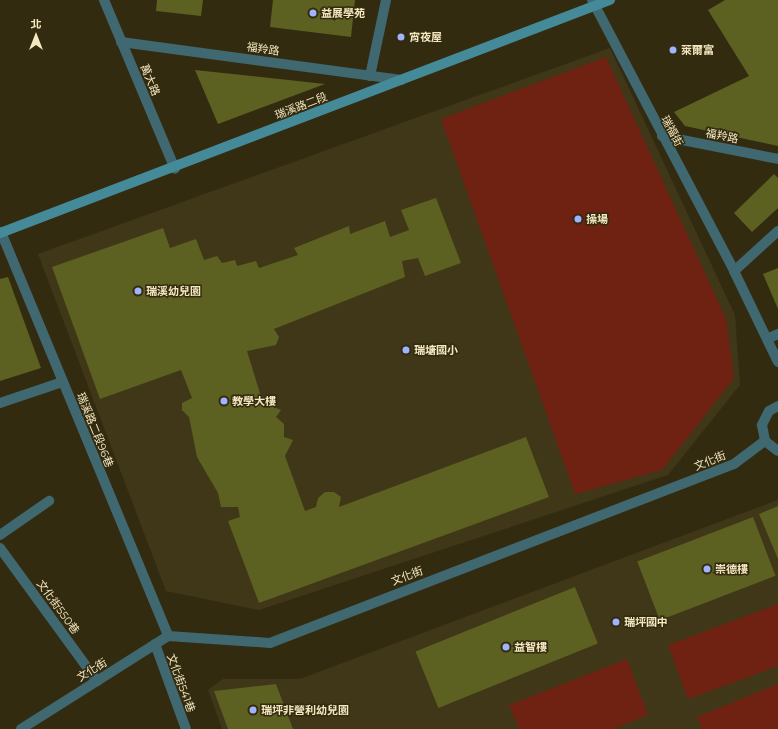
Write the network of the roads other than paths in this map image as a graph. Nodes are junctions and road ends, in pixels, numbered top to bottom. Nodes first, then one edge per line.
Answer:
1 (104, 0) edge
2 (386, 0) edge
3 (610, 0) edge
4 (594, 3) edge
5 (121, 42) junction
6 (370, 76) junction
7 (401, 80) junction
8 (662, 136) junction
9 (778, 159) edge
10 (175, 169) junction
11 (778, 231) edge
12 (1, 232) edge
13 (734, 271) junction
14 (773, 336) edge
15 (778, 362) edge
16 (62, 382) junction
17 (0, 403) edge
18 (778, 406) edge
19 (765, 441) junction
20 (778, 451) edge
21 (49, 501) dead end
22 (0, 535) edge
23 (0, 548) edge
24 (168, 636) junction
25 (155, 644) junction
26 (97, 681) junction
27 (21, 729) edge
28 (186, 729) edge

1 - 5 street, 萬大路
2 - 6 street
3 - 4 street, 瑞溪路二段
4 - 7 street, 瑞溪路二段
4 - 8 street, 瑞福街
5 - 6 street, 福羚路
5 - 10 street, 萬大路
6 - 7 street, 福羚路
7 - 10 street, 瑞溪路二段
8 - 9 street, 福羚路
8 - 13 street, 瑞福街
10 - 12 street, 瑞溪路二段
11 - 13 street
12 - 16 street, 瑞溪路二段96巷
13 - 14 street
14 - 15 street
16 - 17 street
16 - 24 street, 瑞溪路二段96巷
18 - 19 street
19 - 20 street
19 - 24 street, 文化街
21 - 22 street
23 - 26 street, 文化街550巷
24 - 25 street, 文化街
25 - 26 street, 文化街
25 - 28 street, 文化街541巷
26 - 27 street, 文化街

